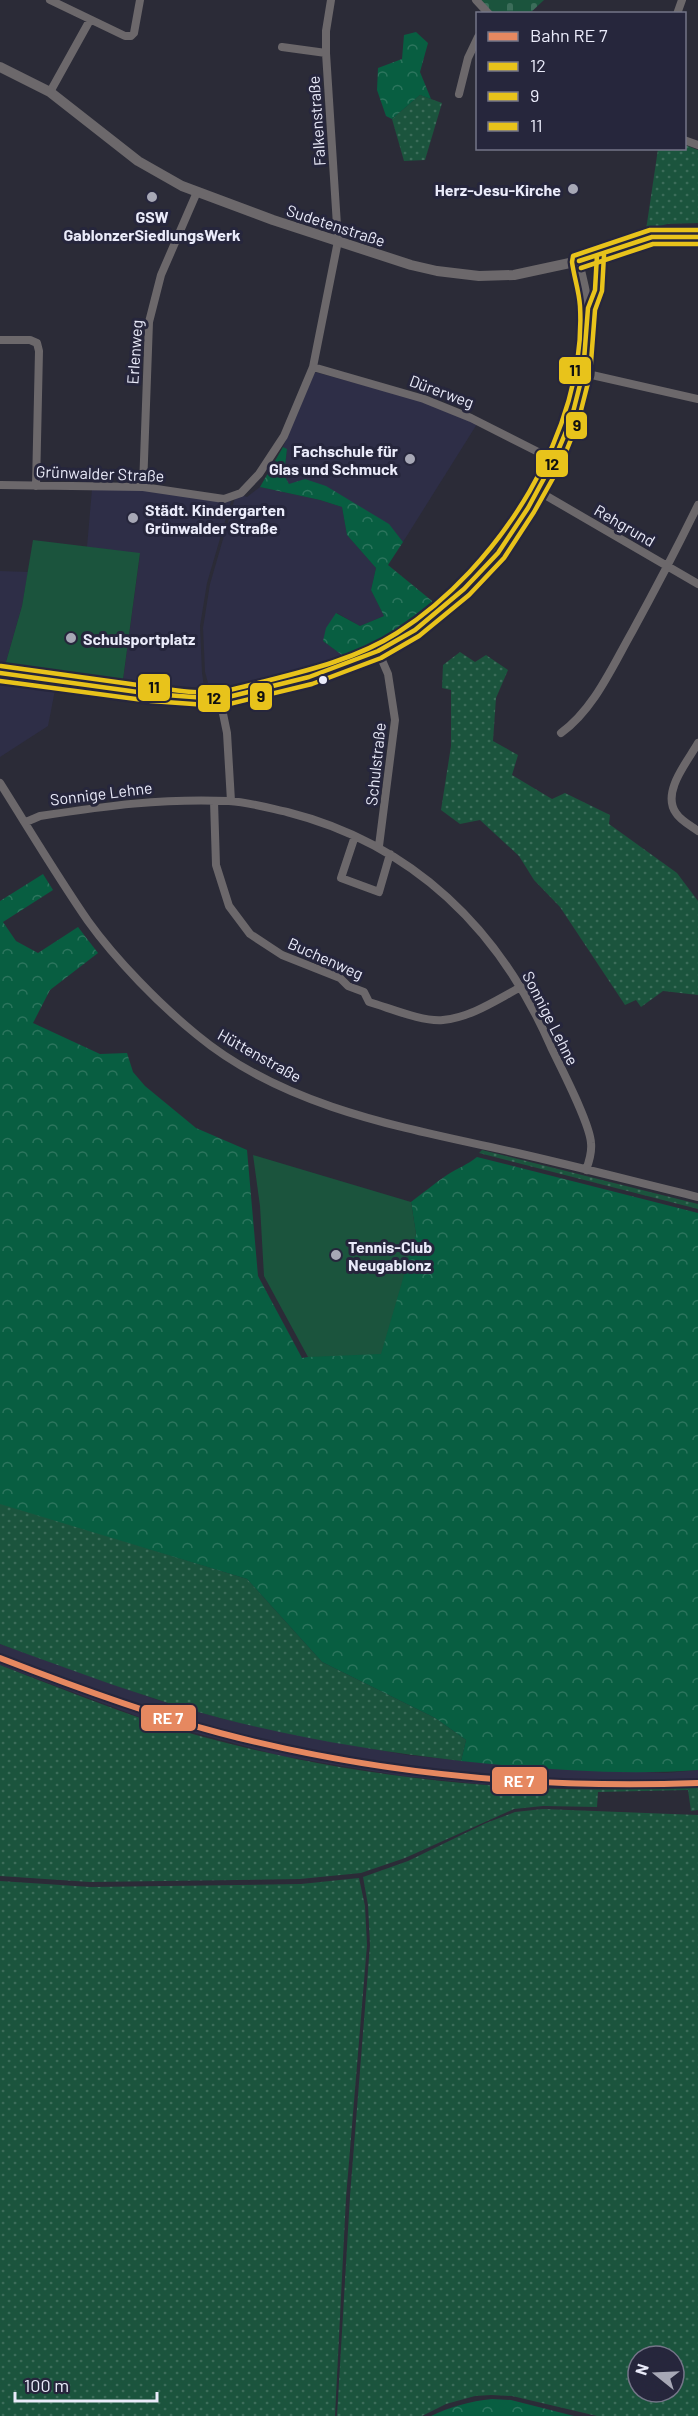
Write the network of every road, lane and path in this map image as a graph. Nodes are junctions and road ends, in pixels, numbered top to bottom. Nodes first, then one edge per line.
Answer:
1 (50, 0) edge
2 (140, 0) edge
3 (332, 0) edge
4 (476, 0) edge
5 (487, 12) edge
6 (90, 20) junction
7 (476, 39) edge
8 (282, 47) dead end
9 (326, 53) junction
10 (0, 67) edge
11 (50, 92) junction
12 (459, 94) dead end
13 (196, 192) junction
14 (698, 237) edge
15 (338, 241) junction
16 (597, 255) junction
17 (579, 261) junction
18 (588, 308) junction
19 (0, 340) edge
20 (313, 367) junction
21 (583, 373) junction
22 (698, 399) edge
23 (554, 460) junction
24 (0, 485) edge
25 (36, 486) junction
26 (143, 487) junction
27 (538, 491) junction
28 (234, 497) joint
29 (698, 505) edge
30 (668, 567) junction
31 (698, 584) edge
32 (378, 651) junction
33 (0, 673) edge
34 (220, 699) junction
35 (561, 733) dead end
36 (698, 743) edge
37 (0, 783) edge
38 (214, 801) junction
39 (231, 801) junction
40 (26, 822) junction
41 (698, 831) edge
42 (355, 836) junction
43 (379, 846) junction
44 (390, 854) junction
45 (521, 987) junction
46 (586, 1170) junction
47 (698, 1197) edge

1 - 6 street
2 - 6 street
3 - 9 street, Falkenstraße
4 - 5 street
6 - 11 street
7 - 12 street
8 - 9 street
9 - 15 street, Falkenstraße
10 - 11 street, Sudetenstraße
11 - 13 street, Sudetenstraße
13 - 15 street, Sudetenstraße
13 - 26 street, Erlenweg
14 - 16 street, Sudetenstraße
15 - 17 street, Sudetenstraße
15 - 20 street, Falkenstraße
16 - 17 street, Sudetenstraße
16 - 18 street
17 - 18 street
18 - 21 street
19 - 25 street
20 - 23 street, Dürerweg
20 - 28 street, Falkenstraße
21 - 22 street
21 - 23 street
23 - 27 street
24 - 25 street, Grünwalder Straße
25 - 26 street, Grünwalder Straße
26 - 28 street, Grünwalder Straße
27 - 30 street, Rehgrund
27 - 32 street
29 - 30 street
30 - 31 street, Rehgrund
30 - 35 street
32 - 34 street
32 - 43 street, Schulstraße
33 - 34 street
34 - 39 street
36 - 41 street
37 - 40 street, Hüttenstraße
38 - 39 street, Sonnige Lehne
38 - 40 street, Sonnige Lehne
38 - 45 street, Buchenweg
39 - 42 street, Sonnige Lehne
40 - 46 street, Hüttenstraße
42 - 43 street, Sonnige Lehne
42 - 44 street
43 - 44 street, Sonnige Lehne
44 - 45 street, Sonnige Lehne
45 - 46 street, Sonnige Lehne
46 - 47 street, Hüttenstraße

